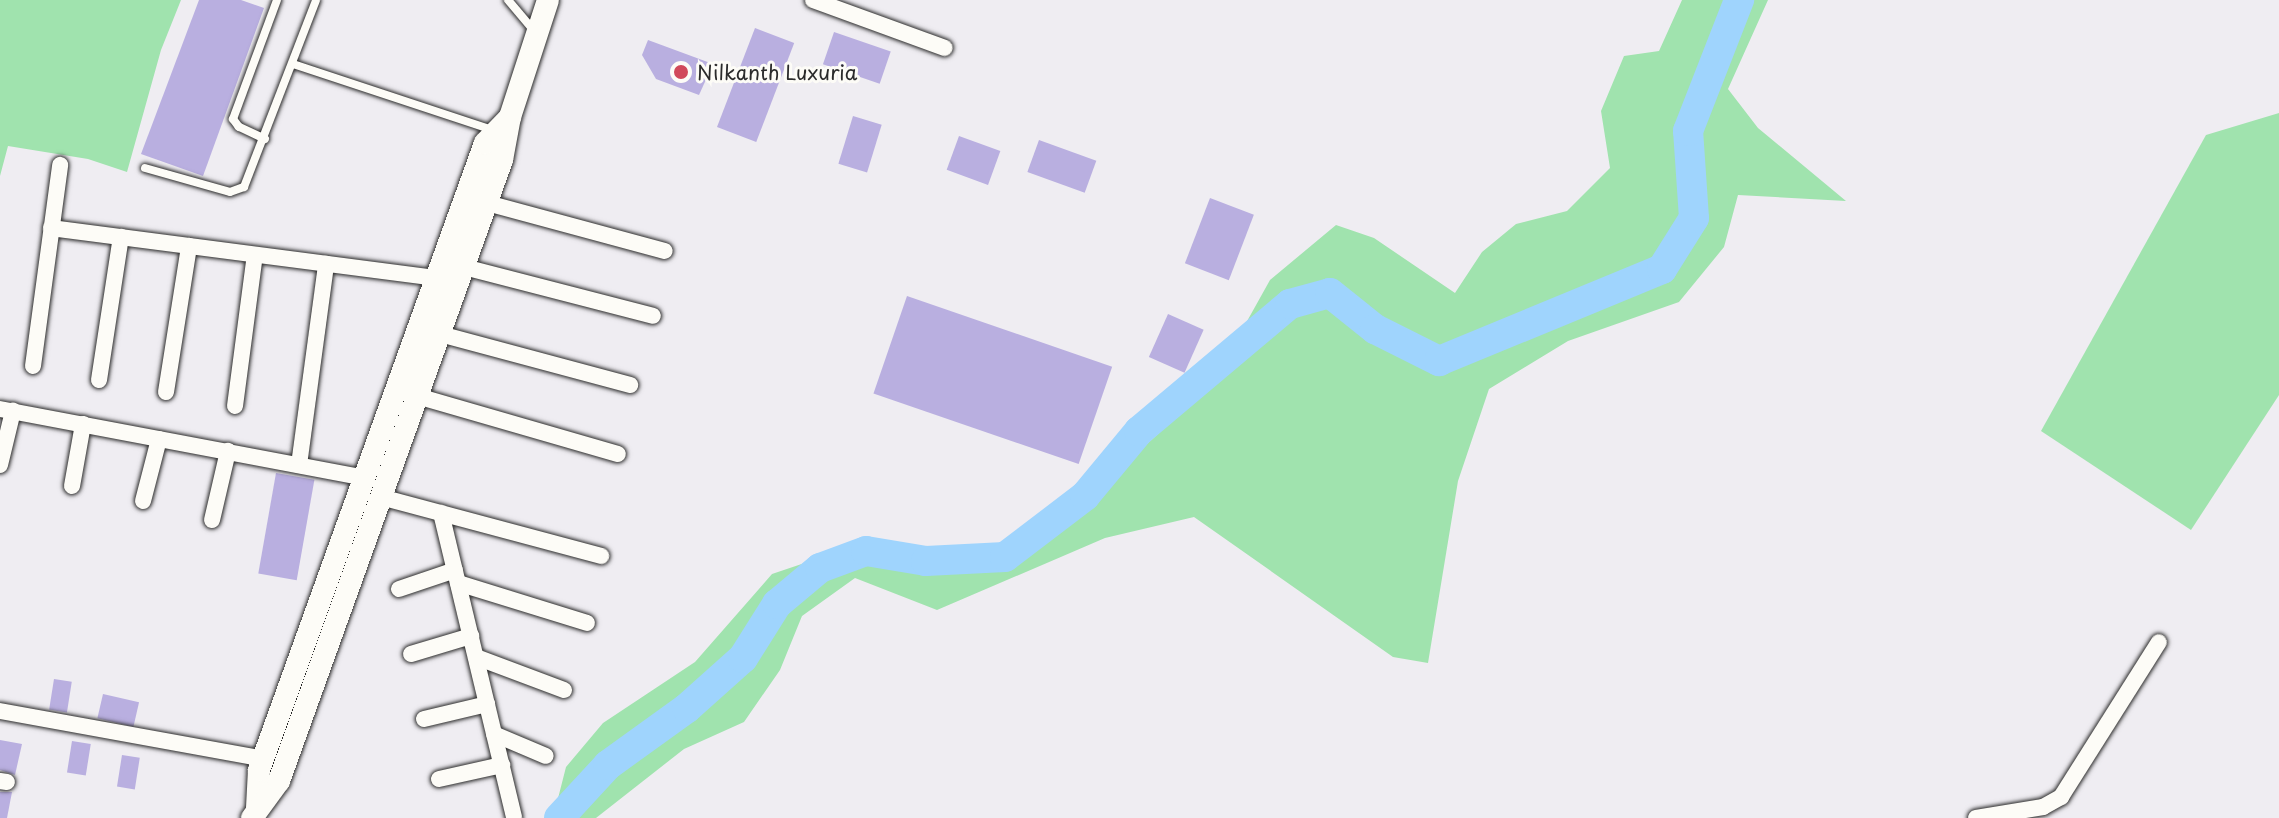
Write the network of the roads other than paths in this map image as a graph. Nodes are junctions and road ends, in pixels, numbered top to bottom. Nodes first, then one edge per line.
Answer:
1 (277, 0) edge
2 (316, 0) edge
3 (508, 0) edge
4 (548, 0) edge
5 (813, 0) edge
6 (535, 32) junction
7 (945, 48) dead end
8 (293, 64) junction
9 (502, 123) junction
10 (265, 139) junction
11 (60, 165) dead end
12 (145, 168) dead end
13 (487, 203) junction
14 (51, 228) junction
15 (121, 237) junction
16 (189, 246) junction
17 (665, 251) dead end
18 (255, 255) junction
19 (326, 264) junction
20 (464, 267) junction
21 (437, 278) junction
22 (653, 316) dead end
23 (440, 334) junction
24 (33, 366) dead end
25 (99, 380) dead end
26 (630, 385) dead end
27 (166, 392) dead end
28 (417, 396) junction
29 (235, 406) dead end
30 (6, 410) edge
31 (83, 424) junction
32 (159, 439) junction
33 (228, 451) junction
34 (618, 454) dead end
35 (0, 465) edge
36 (299, 465) junction
37 (364, 478) junction
38 (72, 486) dead end
39 (381, 497) junction
40 (143, 501) dead end
41 (441, 513) junction
42 (212, 520) dead end
43 (601, 556) dead end
44 (456, 577) junction
45 (399, 589) dead end
46 (587, 623) dead end
47 (471, 636) junction
48 (2159, 642) dead end
49 (411, 654) dead end
50 (476, 657) junction
51 (564, 690) dead end
52 (487, 704) junction
53 (0, 711) edge
54 (424, 719) dead end
55 (494, 734) junction
56 (546, 756) dead end
57 (263, 759) junction
58 (502, 765) junction
59 (439, 779) dead end
60 (254, 813) edge
61 (514, 817) edge
62 (1976, 818) edge

1 - 10 lane
2 - 8 lane
3 - 6 lane
4 - 6 street
5 - 7 street
6 - 9 street
8 - 9 lane
8 - 10 lane
9 - 13 street
9 - 21 street
10 - 12 lane
11 - 14 street
13 - 17 street
13 - 20 street
14 - 15 street
14 - 24 street
15 - 16 street
15 - 25 street
16 - 18 street
16 - 27 street
18 - 19 street
18 - 29 street
19 - 21 street
19 - 36 street
20 - 22 street
20 - 23 street
21 - 37 street
23 - 26 street
23 - 28 street
28 - 34 street
28 - 39 street
30 - 31 street
30 - 35 street
31 - 32 street
31 - 38 street
32 - 33 street
32 - 40 street
33 - 36 street
33 - 42 street
36 - 37 street
37 - 57 street
39 - 41 street
39 - 60 street
41 - 43 street
41 - 44 street
44 - 45 street
44 - 46 street
44 - 47 street
47 - 49 street
47 - 50 street
48 - 62 street
50 - 51 street
50 - 52 street
52 - 54 street
52 - 55 street
53 - 57 street
55 - 56 street
55 - 58 street
57 - 60 street
58 - 59 street
58 - 61 street

